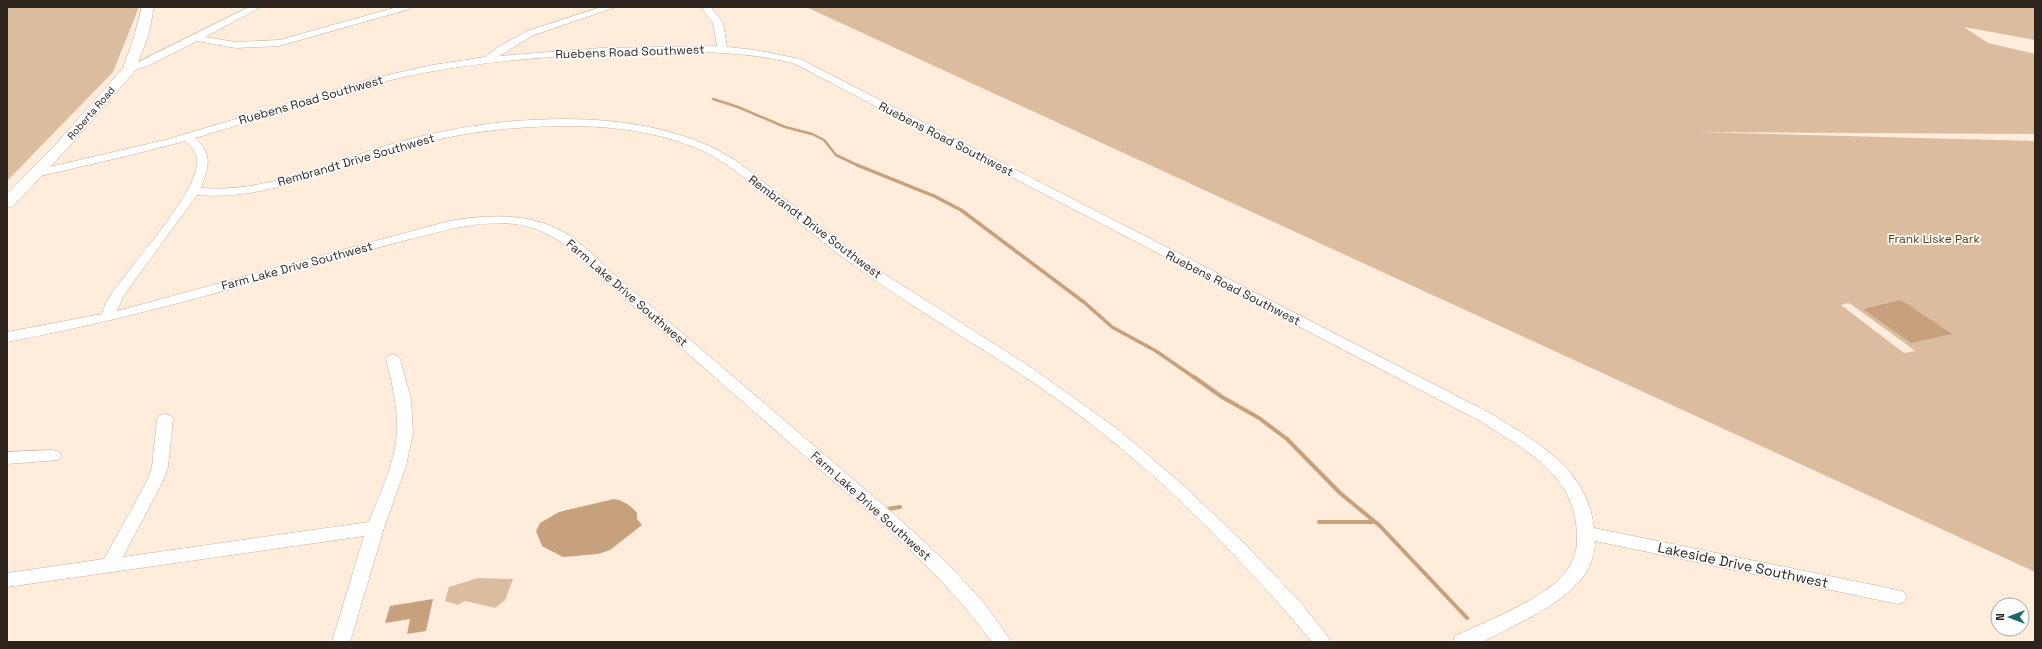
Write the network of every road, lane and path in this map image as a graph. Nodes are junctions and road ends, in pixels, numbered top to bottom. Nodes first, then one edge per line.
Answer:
1 (148, 7) edge
2 (256, 7) edge
3 (406, 7) edge
4 (611, 7) edge
5 (706, 7) edge
6 (196, 38) junction
7 (723, 50) junction
8 (489, 59) junction
9 (129, 69) junction
10 (187, 137) junction
11 (36, 173) junction
12 (194, 191) junction
13 (7, 203) edge
14 (109, 316) junction
15 (7, 337) edge
16 (393, 359) dead end
17 (165, 419) dead end
18 (53, 456) dead end
19 (7, 458) edge
20 (375, 528) junction
21 (1587, 533) junction
22 (110, 565) junction
23 (7, 580) edge
24 (1898, 597) dead end
25 (340, 642) edge
26 (1003, 642) edge
27 (1323, 642) edge
28 (1462, 642) edge

1 - 9 street, Roberta Road
2 - 6 street
3 - 6 street
4 - 8 street
5 - 7 street
6 - 9 street
7 - 8 street, Ruebens Road Southwest
7 - 21 street, Ruebens Road Southwest
8 - 10 street, Ruebens Road Southwest
9 - 11 street, Roberta Road
10 - 11 street, Ruebens Road Southwest
10 - 12 street
11 - 13 street, Roberta Road
12 - 14 street
12 - 27 street, Rembrandt Drive Southwest
14 - 15 street, Farm Lake Drive Southwest
14 - 26 street, Farm Lake Drive Southwest
16 - 20 street
17 - 22 street
18 - 19 street
20 - 22 street
20 - 25 street
21 - 24 street, Lakeside Drive Southwest
21 - 28 street, Ruebens Road Southwest
22 - 23 street

